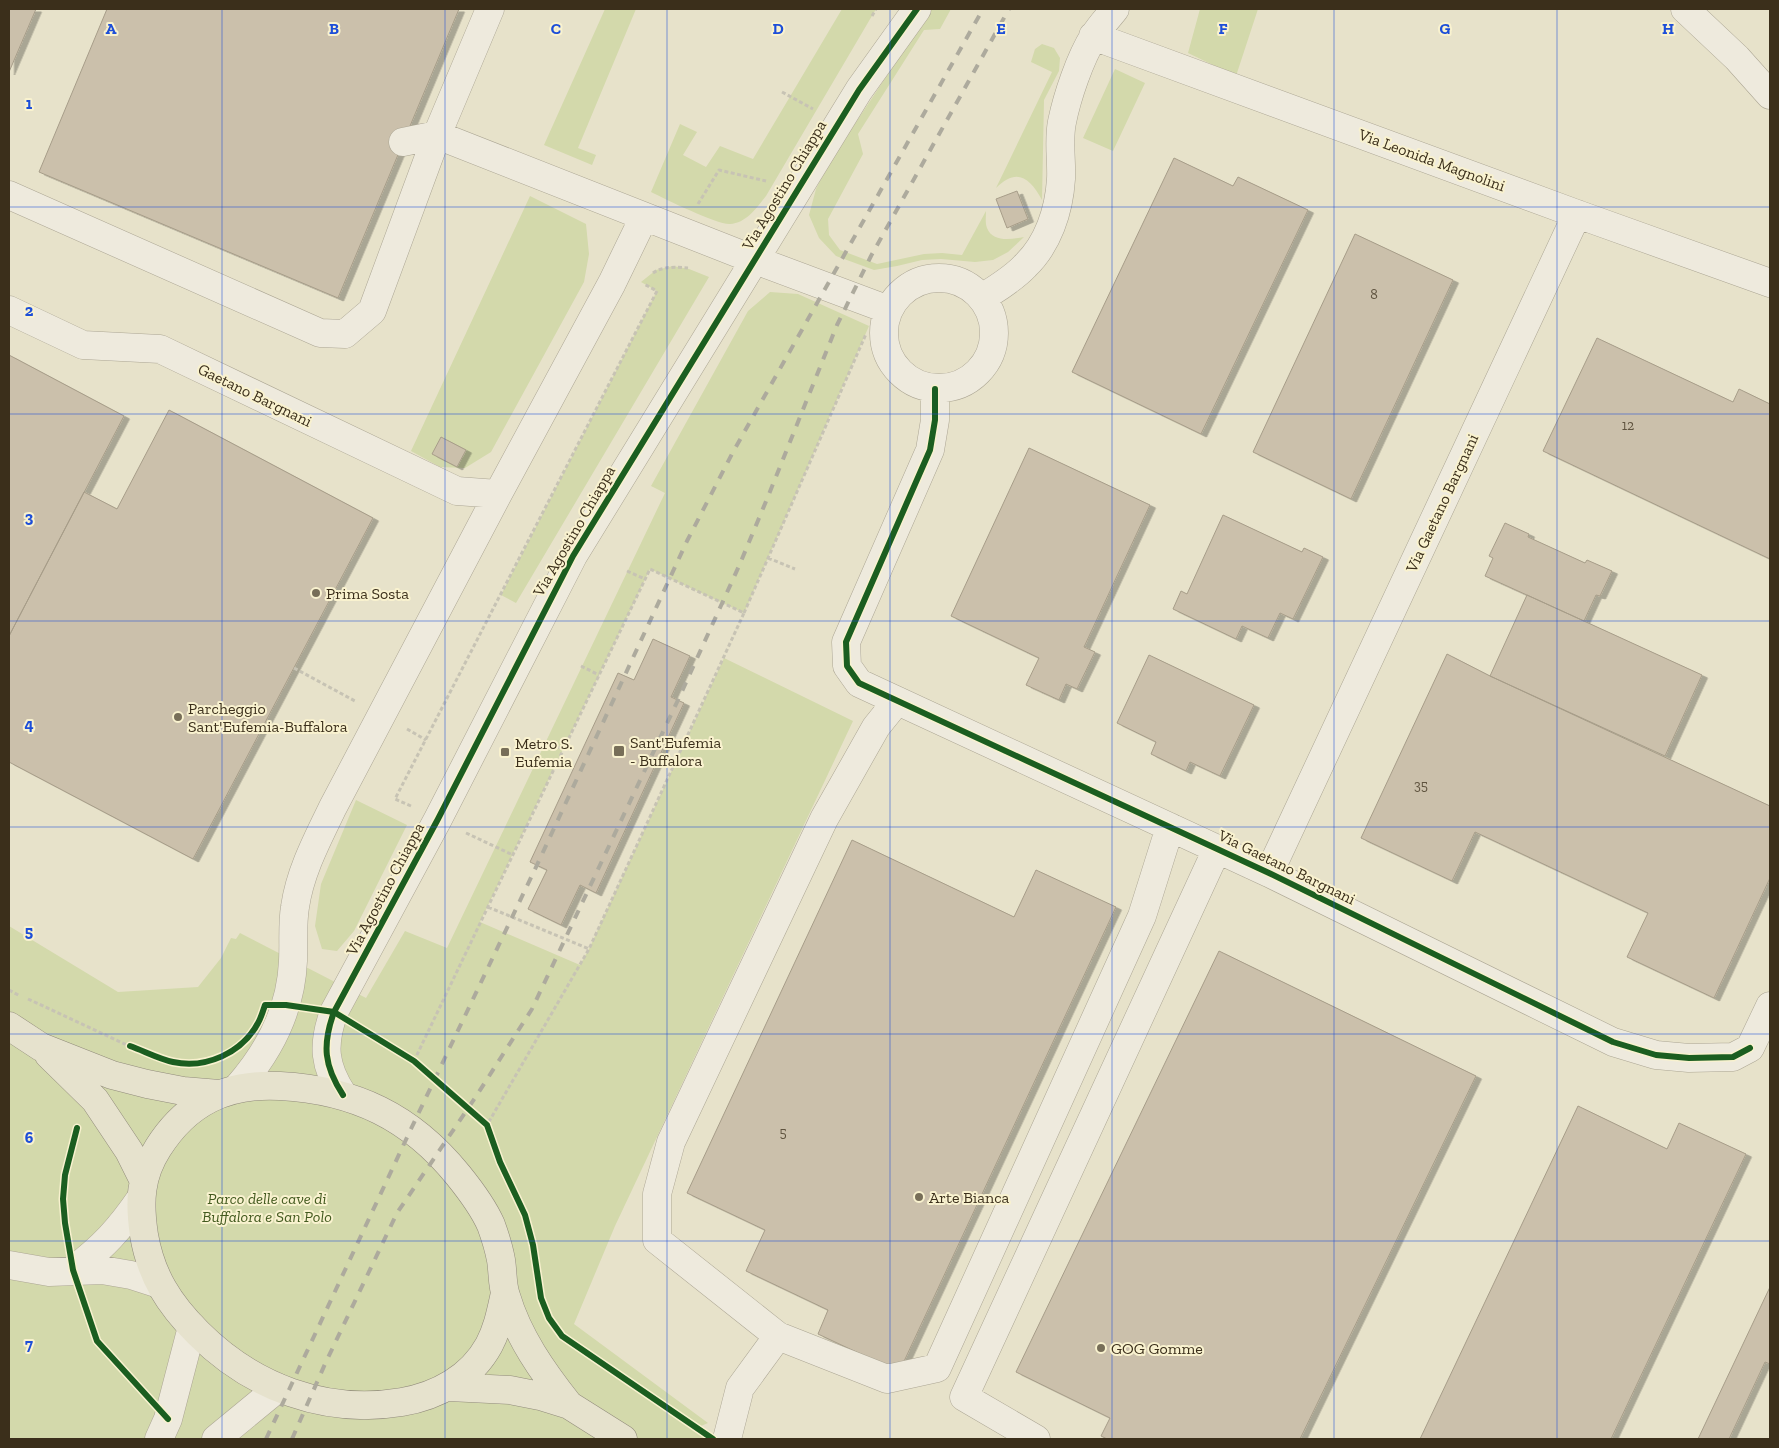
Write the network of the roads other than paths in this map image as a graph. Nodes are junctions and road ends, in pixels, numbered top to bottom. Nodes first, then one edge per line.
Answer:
1 (490, 9) edge
2 (917, 9) edge
3 (1115, 9) edge
4 (1685, 9) edge
5 (1093, 36) junction
6 (1770, 95) edge
7 (437, 135) junction
8 (403, 142) dead end
9 (9, 195) edge
10 (1577, 214) junction
11 (644, 217) junction
12 (754, 260) junction
13 (1770, 283) edge
14 (982, 298) junction
15 (9, 310) edge
16 (879, 318) junction
17 (936, 389) junction
18 (498, 494) junction
19 (897, 701) junction
20 (1170, 827) junction
21 (1217, 849) junction
22 (1269, 873) junction
23 (1770, 1006) edge
24 (9, 1026) edge
25 (41, 1047) junction
26 (228, 1091) junction
27 (343, 1095) junction
28 (142, 1188) junction
29 (9, 1265) edge
30 (73, 1270) junction
31 (159, 1284) junction
32 (505, 1293) junction
33 (192, 1327) junction
34 (778, 1336) junction
35 (449, 1387) junction
36 (278, 1388) junction
37 (569, 1405) junction
38 (163, 1429) edge
39 (216, 1439) edge
40 (623, 1439) edge
41 (726, 1439) edge
42 (1036, 1439) edge

1 - 7 street
2 - 12 street, Via Agostino Chiappa
3 - 5 street
4 - 6 street
5 - 10 street, Via Leonida Magnolini
5 - 14 street
7 - 8 street
7 - 9 street
7 - 11 street
10 - 13 street, Via Leonida Magnolini
10 - 22 street, Via Gaetano Bargnani
11 - 12 street
11 - 18 street
12 - 16 street
12 - 27 street, Via Agostino Chiappa
14 - 16 street
14 - 17 street
15 - 18 street, Gaetano Bargnani
16 - 17 street
17 - 19 street, Via Gaetano Bargnani
18 - 26 street
19 - 20 street, Via Gaetano Bargnani
19 - 34 street
20 - 21 street, Via Gaetano Bargnani
20 - 34 street
21 - 22 street, Via Gaetano Bargnani
21 - 42 street
22 - 23 street, Via Gaetano Bargnani
24 - 25 main road
25 - 26 main road
25 - 28 main road
26 - 27 main road
26 - 28 main road
27 - 32 main road
28 - 30 street
28 - 31 main road
29 - 30 street
30 - 31 street
31 - 33 main road
32 - 35 main road
32 - 37 main road
33 - 36 main road
33 - 38 street
34 - 41 street
35 - 36 main road
35 - 37 main road
36 - 39 street
37 - 40 main road

